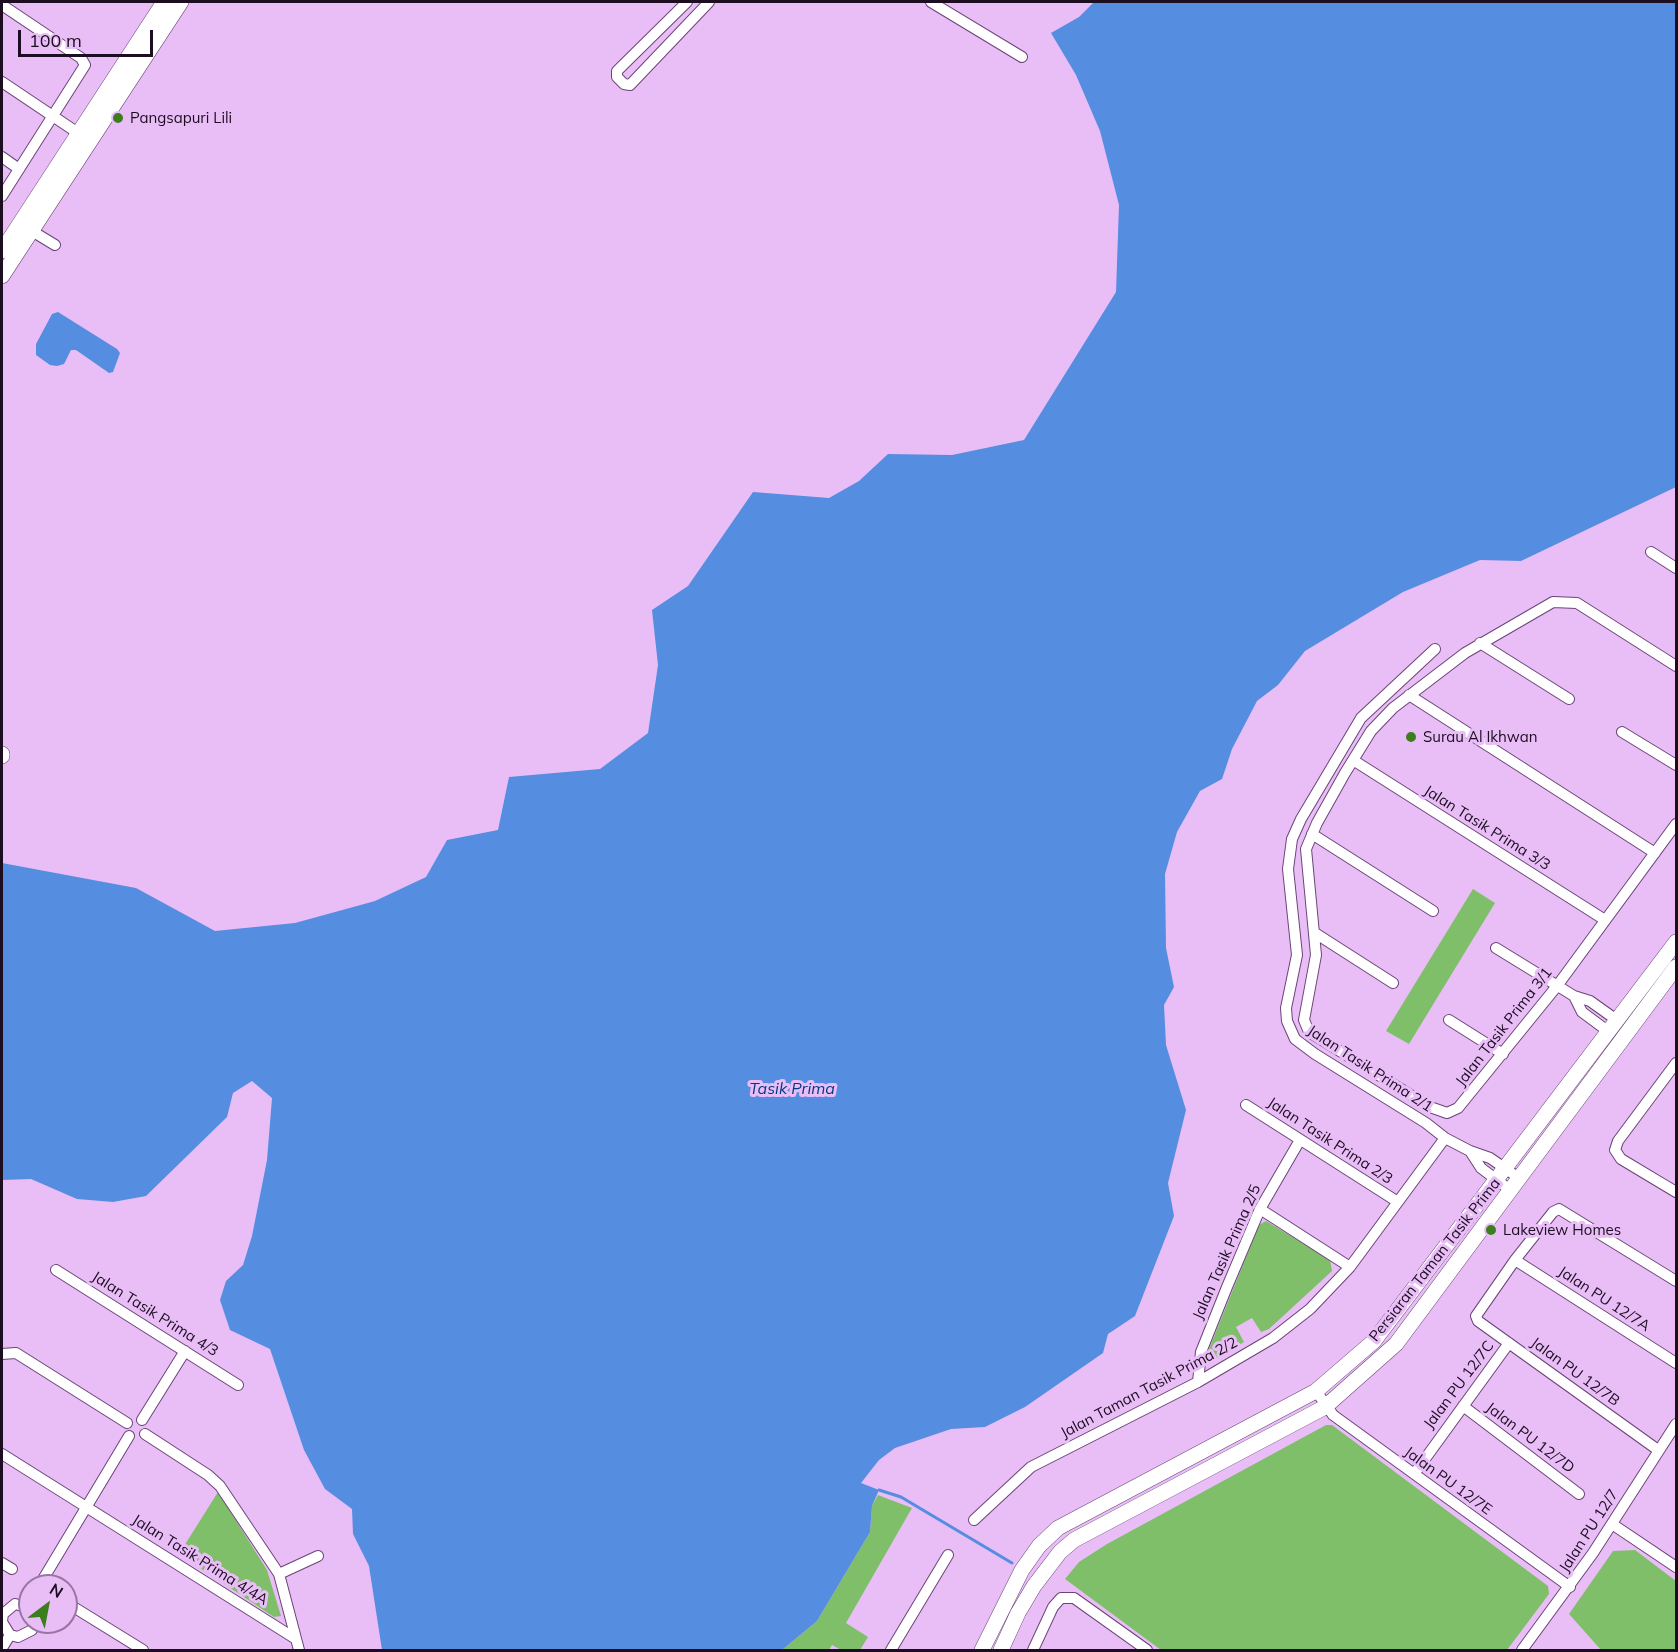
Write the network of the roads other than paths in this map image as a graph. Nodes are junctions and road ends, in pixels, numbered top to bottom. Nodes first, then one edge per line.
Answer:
1 (164, 2) edge
2 (181, 2) edge
3 (687, 2) edge
4 (709, 2) edge
5 (930, 2) edge
6 (4, 4) edge
7 (1022, 57) dead end
8 (2, 82) edge
9 (54, 116) junction
10 (78, 133) junction
11 (2, 157) edge
12 (19, 169) junction
13 (2, 196) edge
14 (26, 227) junction
15 (55, 245) dead end
16 (2, 251) edge
17 (2, 276) edge
18 (1651, 552) dead end
19 (1677, 568) edge
20 (1480, 643) junction
21 (1435, 649) dead end
22 (1677, 666) edge
23 (1409, 695) junction
24 (1569, 699) dead end
25 (1622, 732) dead end
26 (1353, 760) junction
27 (1677, 765) edge
28 (1677, 824) edge
29 (1312, 834) junction
30 (1655, 853) junction
31 (1433, 910) dead end
32 (1605, 920) junction
33 (1315, 933) junction
34 (1677, 942) edge
35 (1496, 948) dead end
36 (1677, 967) edge
37 (1393, 983) dead end
38 (1557, 986) junction
39 (1449, 1020) dead end
40 (1614, 1026) junction
41 (1503, 1054) junction
42 (1677, 1063) edge
43 (1246, 1105) dead end
44 (1445, 1138) junction
45 (1300, 1140) junction
46 (1502, 1175) junction
47 (1515, 1184) junction
48 (1677, 1192) edge
49 (1398, 1202) junction
50 (1260, 1209) junction
51 (1515, 1260) junction
52 (1350, 1267) junction
53 (56, 1270) dead end
54 (1677, 1281) edge
55 (1509, 1343) junction
56 (185, 1351) junction
57 (2, 1354) edge
58 (1677, 1364) edge
59 (1198, 1382) junction
60 (238, 1384) dead end
61 (1316, 1391) junction
62 (1463, 1406) junction
63 (1325, 1407) junction
64 (142, 1420) junction
65 (127, 1424) junction
66 (1677, 1424) edge
67 (144, 1434) junction
68 (129, 1436) junction
69 (1658, 1450) junction
70 (2, 1454) edge
71 (1414, 1474) junction
72 (1579, 1494) dead end
73 (87, 1507) junction
74 (974, 1520) dead end
75 (1612, 1524) junction
76 (948, 1555) dead end
77 (318, 1556) dead end
78 (2, 1563) edge
79 (1677, 1566) edge
80 (12, 1569) dead end
81 (46, 1574) edge
82 (279, 1574) junction
83 (1570, 1587) junction
84 (18, 1604) edge
85 (78, 1610) edge
86 (2, 1621) edge
87 (27, 1634) edge
88 (10, 1635) junction
89 (296, 1639) junction
90 (2, 1648) edge
91 (143, 1650) edge
92 (299, 1650) edge
93 (891, 1650) edge
94 (982, 1650) edge
95 (1001, 1650) edge
96 (1033, 1650) edge
97 (1147, 1650) edge
98 (1522, 1650) edge

1 - 10 main road
2 - 14 main road
3 - 4 street
5 - 7 street
6 - 9 street
8 - 9 street
9 - 10 street
9 - 12 street
10 - 14 main road
11 - 12 street
12 - 13 street
14 - 15 street
14 - 16 main road
14 - 17 main road
18 - 19 street
20 - 22 street, Jalan Tasik Prima 3/1
20 - 23 street, Jalan Tasik Prima 3/1
20 - 24 street
21 - 44 street, Jalan Tasik Prima 2/1
23 - 26 street, Jalan Tasik Prima 3/1
23 - 30 street
25 - 27 street
26 - 29 street, Jalan Tasik Prima 3/1
26 - 32 street, Jalan Tasik Prima 3/3
28 - 30 street, Jalan Tasik Prima 3/1
29 - 31 street
29 - 33 street, Jalan Tasik Prima 3/1
30 - 32 street, Jalan Tasik Prima 3/1
32 - 38 street, Jalan Tasik Prima 3/1
33 - 37 street
33 - 41 street, Jalan Tasik Prima 3/1
34 - 40 main road, Persiaran Taman Tasik Prima
35 - 38 street
36 - 47 main road, Persiaran Taman Tasik Prima
38 - 40 street
38 - 41 street, Jalan Tasik Prima 3/1
39 - 41 street
40 - 46 main road, Persiaran Taman Tasik Prima
42 - 48 street
43 - 45 street, Jalan Tasik Prima 2/3
44 - 46 street, Jalan Tasik Prima 2/1
44 - 49 street, Jalan Taman Tasik Prima 2/2
45 - 49 street, Jalan Tasik Prima 2/3
45 - 50 street, Jalan Tasik Prima 2/5
46 - 47 street, Jalan Tasik Prima 2/1
46 - 61 main road, Persiaran Taman Tasik Prima
47 - 63 main road, Persiaran Taman Tasik Prima
49 - 52 street, Jalan Taman Tasik Prima 2/2
50 - 52 street
50 - 59 street, Jalan Tasik Prima 2/5
51 - 54 street
51 - 55 street, Jalan PU 12/7B
51 - 58 street, Jalan PU 12/7A
52 - 59 street, Jalan Taman Tasik Prima 2/2
53 - 56 street, Jalan Tasik Prima 4/3
55 - 62 street, Jalan PU 12/7C
55 - 69 street, Jalan PU 12/7B
56 - 60 street, Jalan Tasik Prima 4/3
56 - 64 street
57 - 65 street
59 - 74 street, Jalan Taman Tasik Prima 2/2
61 - 63 street, Jalan PU 12/7E
61 - 94 main road, Persiaran Taman Tasik Prima
62 - 71 street, Jalan PU 12/7C
62 - 72 street, Jalan PU 12/7D
63 - 71 street, Jalan PU 12/7E
63 - 95 main road, Persiaran Taman Tasik Prima
64 - 65 street
64 - 67 street
65 - 68 street
66 - 69 street, Jalan PU 12/7
67 - 68 street
67 - 82 street
68 - 73 street
69 - 75 street, Jalan PU 12/7
70 - 73 street, Jalan Tasik Prima 4/4A
71 - 83 street, Jalan PU 12/7E
73 - 81 street
73 - 89 street, Jalan Tasik Prima 4/4A
75 - 79 street
75 - 83 street, Jalan PU 12/7
76 - 93 street
77 - 82 street
78 - 80 street
82 - 89 street
83 - 98 street, Jalan PU 12/7
84 - 86 street
85 - 91 street
86 - 88 street
87 - 88 street
88 - 90 street
89 - 92 street
96 - 97 street

